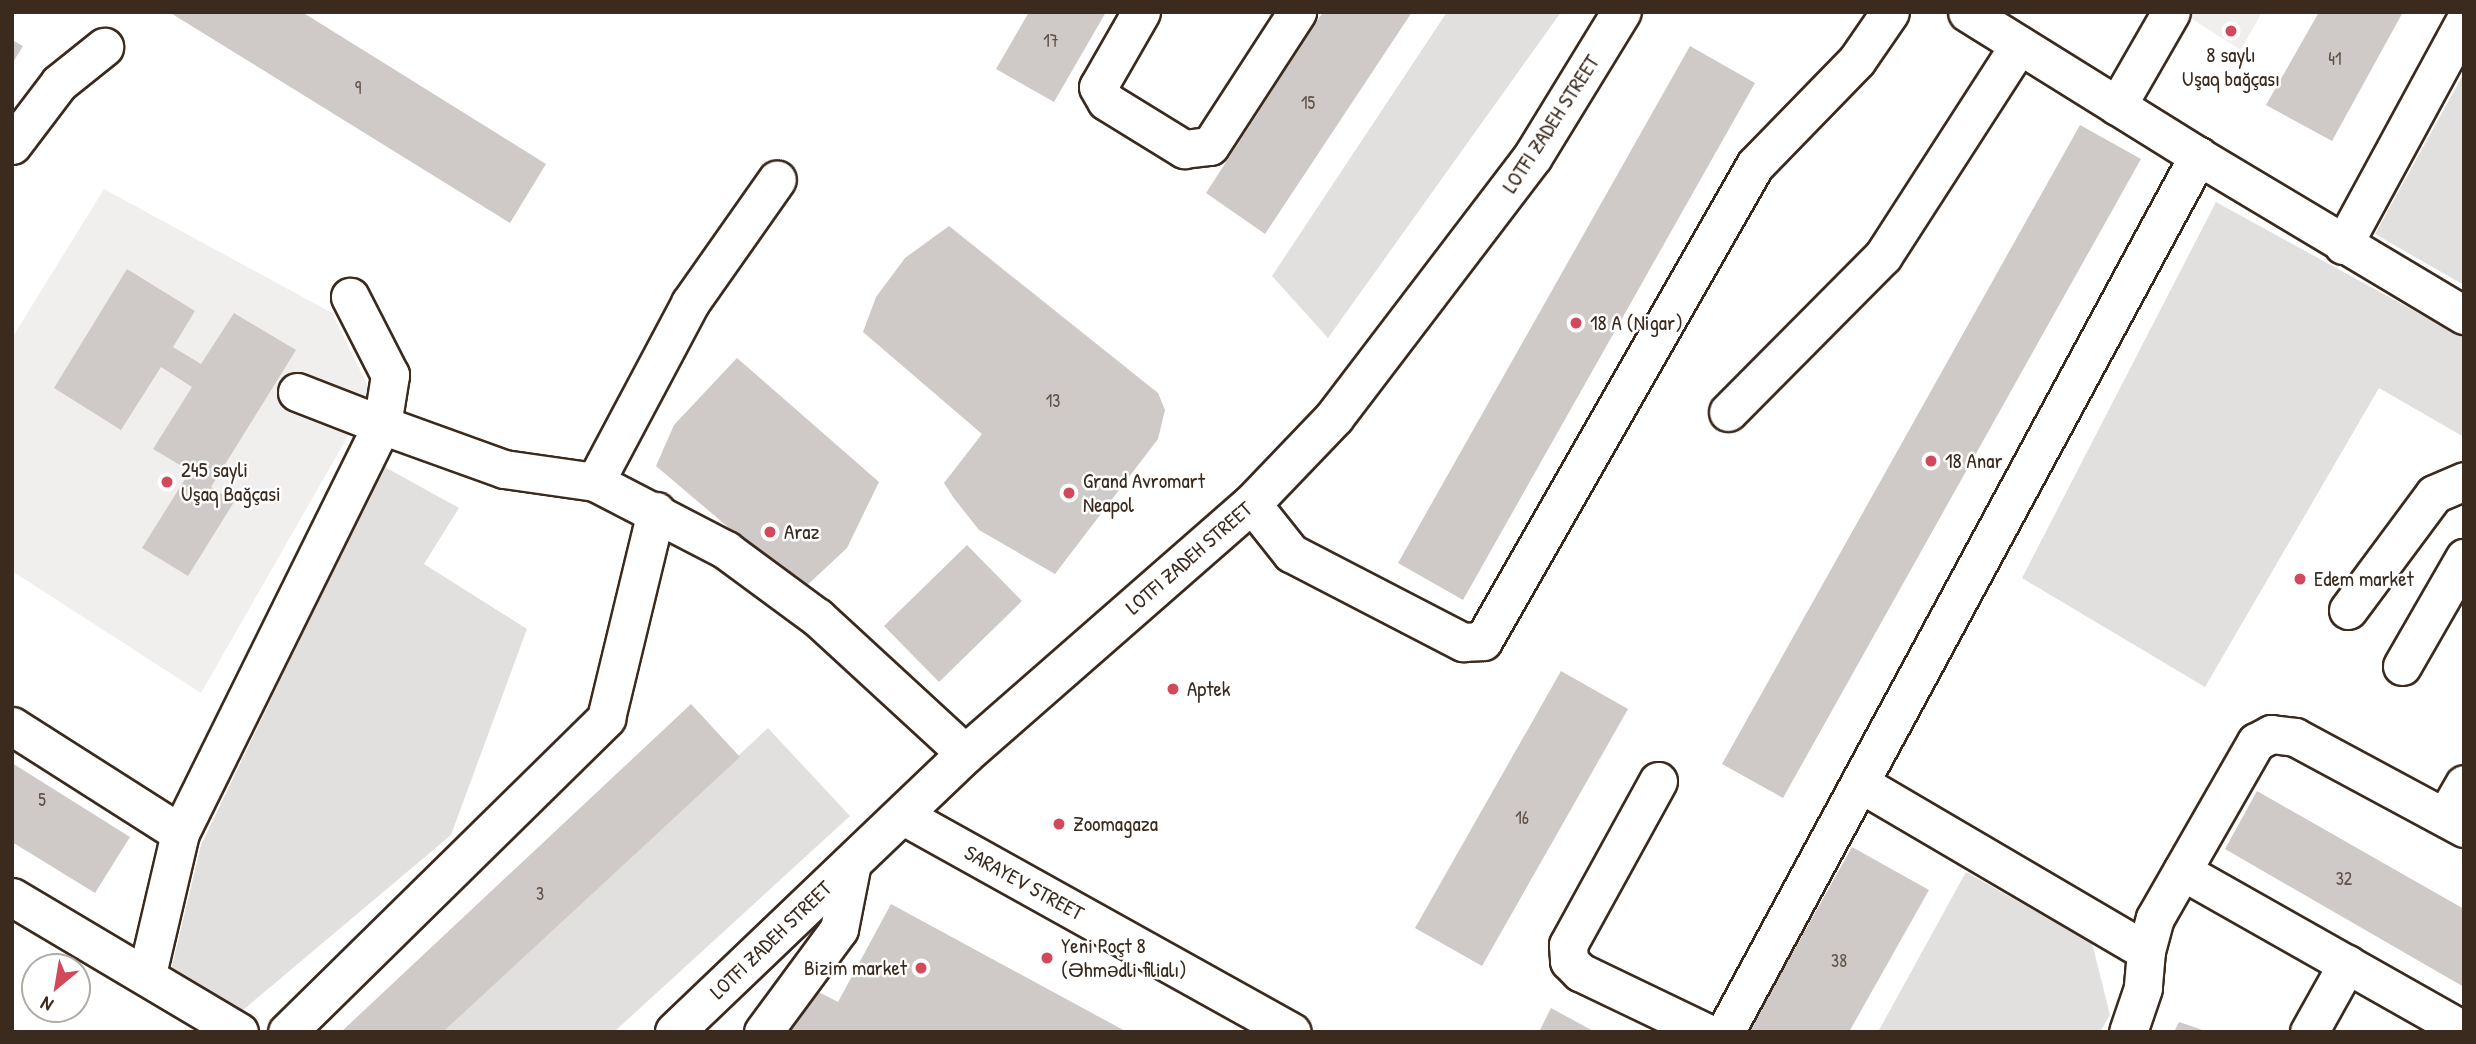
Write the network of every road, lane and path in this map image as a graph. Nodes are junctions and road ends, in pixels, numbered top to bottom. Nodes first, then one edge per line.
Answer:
1 (1140, 12) edge
2 (1297, 12) edge
3 (1622, 12) edge
4 (1890, 12) edge
5 (1967, 12) edge
6 (2171, 12) edge
7 (2464, 22) edge
8 (2019, 45) junction
9 (104, 47) dead end
10 (2118, 106) junction
11 (12, 145) edge
12 (2197, 156) junction
13 (777, 179) dead end
14 (2343, 245) junction
15 (350, 297) dead end
16 (2464, 315) edge
17 (297, 392) dead end
18 (1728, 412) dead end
19 (382, 425) junction
20 (2464, 481) edge
21 (595, 482) junction
22 (1252, 503) junction
23 (656, 511) junction
24 (2464, 558) edge
25 (2348, 610) dead end
26 (2402, 666) dead end
27 (12, 726) edge
28 (966, 754) junction
29 (1658, 781) dead end
30 (2464, 784) edge
31 (1863, 785) junction
32 (902, 815) junction
33 (2455, 822) edge
34 (180, 833) junction
35 (852, 863) junction
36 (2182, 871) junction
37 (12, 897) edge
38 (2146, 951) junction
39 (2347, 964) junction
40 (147, 974) junction
41 (2454, 1025) dead end
42 (239, 1032) edge
43 (287, 1032) edge
44 (675, 1032) edge
45 (763, 1032) edge
46 (1292, 1032) edge
47 (1705, 1032) edge
48 (1725, 1032) edge
49 (2128, 1032) edge
50 (2309, 1032) edge

1 - 2 street
3 - 22 main road, LOTFI ZADEH STREET
4 - 22 street
5 - 8 street
6 - 10 street
7 - 14 street
8 - 10 street
8 - 18 street
9 - 11 street
10 - 12 street
12 - 14 street
12 - 31 street
13 - 21 street
14 - 16 street
15 - 19 street
17 - 19 street
19 - 21 street
19 - 34 street
20 - 25 street
21 - 23 street
22 - 28 main road, LOTFI ZADEH STREET
23 - 28 street
23 - 43 street
24 - 26 street
27 - 34 street
28 - 32 main road, LOTFI ZADEH STREET
29 - 47 street
30 - 33 street
31 - 38 street
31 - 48 street
32 - 35 main road, LOTFI ZADEH STREET
32 - 46 street, SARAYEV STREET
33 - 36 street
34 - 40 street
35 - 44 main road, LOTFI ZADEH STREET
35 - 45 street
36 - 38 street
36 - 39 street
37 - 40 street
38 - 49 street
39 - 41 street
39 - 50 street
40 - 42 street

